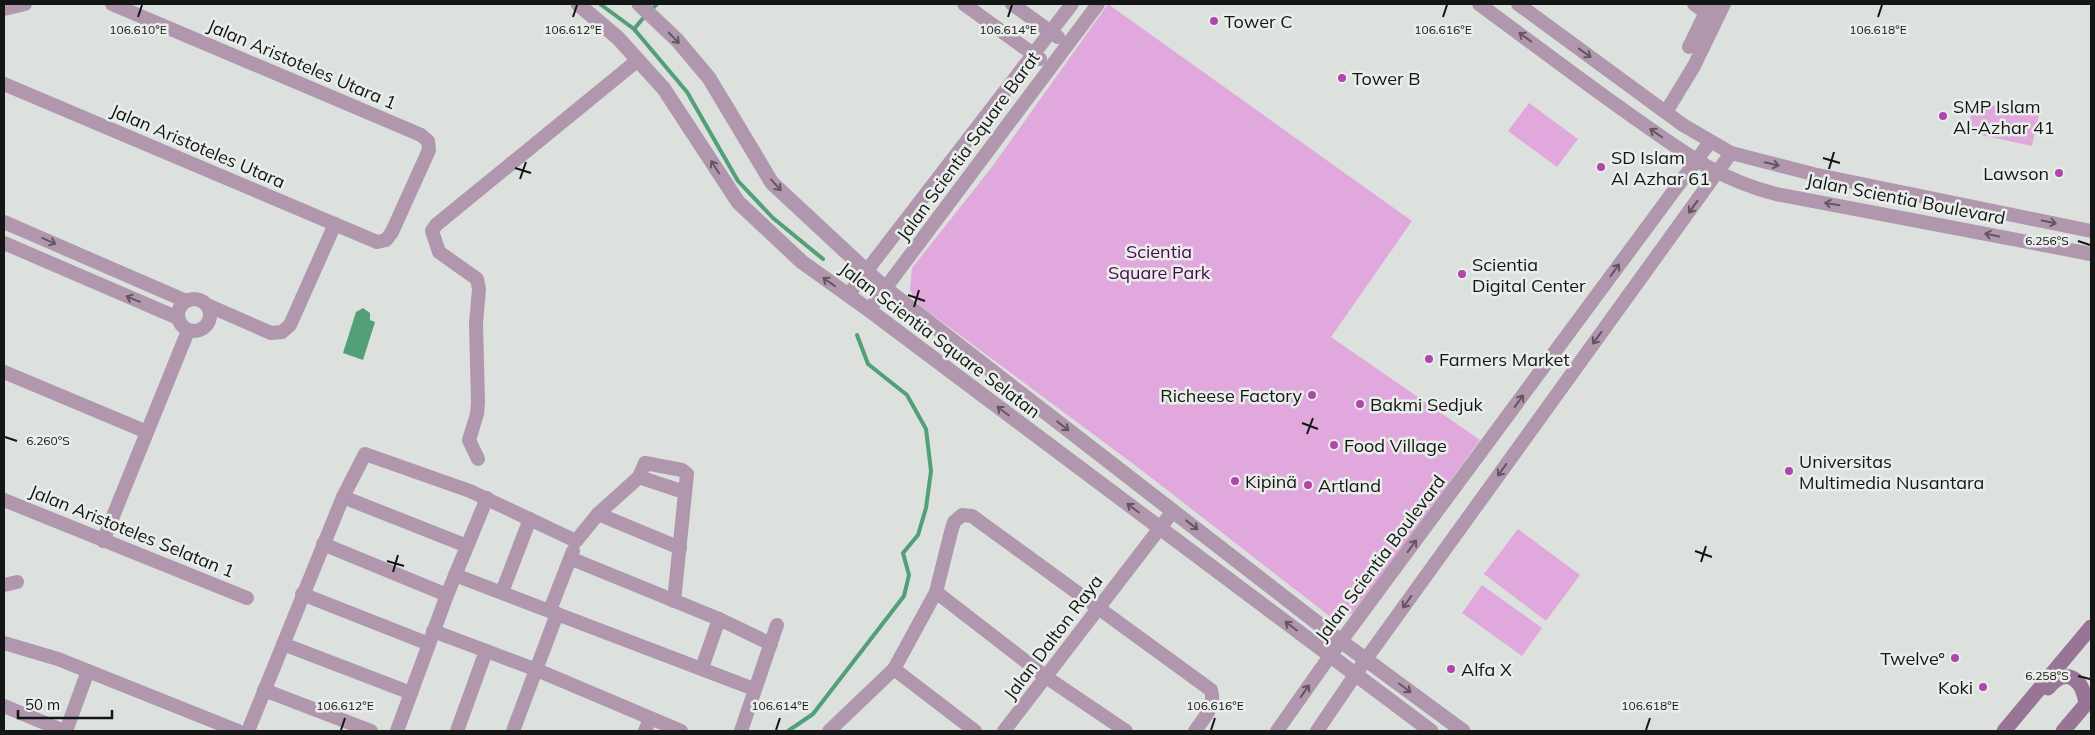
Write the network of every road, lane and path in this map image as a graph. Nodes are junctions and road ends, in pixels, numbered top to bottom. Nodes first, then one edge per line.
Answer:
1 (25, 4) edge
2 (112, 4) edge
3 (578, 4) edge
4 (639, 4) edge
5 (964, 4) edge
6 (1012, 4) edge
7 (1072, 4) edge
8 (1080, 4) edge
9 (1479, 4) edge
10 (1518, 4) edge
11 (1694, 4) edge
12 (1724, 4) edge
13 (1094, 8) edge
14 (1708, 8) edge
15 (4, 9) edge
16 (1051, 32) junction
17 (1067, 45) junction
18 (1689, 47) dead end
19 (1035, 55) junction
20 (638, 60) junction
21 (1050, 67) junction
22 (4, 84) edge
23 (1666, 112) junction
24 (1710, 142) junction
25 (1731, 153) junction
26 (1696, 161) junction
27 (1717, 173) junction
28 (4, 222) edge
29 (335, 224) junction
30 (23, 230) junction
31 (2091, 231) edge
32 (377, 242) joint
33 (9, 246) edge
34 (2091, 254) edge
35 (867, 271) junction
36 (886, 289) junction
37 (848, 295) junction
38 (186, 301) junction
39 (207, 305) junction
40 (868, 310) junction
41 (178, 318) junction
42 (188, 331) junction
43 (4, 372) edge
44 (147, 432) junction
45 (478, 460) dead end
46 (639, 477) junction
47 (684, 492) junction
48 (343, 497) junction
49 (487, 498) junction
50 (4, 500) edge
51 (1173, 511) junction
52 (598, 514) junction
53 (530, 519) junction
54 (1160, 528) junction
55 (103, 541) junction
56 (576, 541) junction
57 (323, 544) junction
58 (467, 546) junction
59 (680, 548) junction
60 (572, 559) junction
61 (455, 575) junction
62 (502, 592) junction
63 (936, 592) junction
64 (302, 594) junction
65 (447, 595) junction
66 (247, 598) dead end
67 (674, 601) junction
68 (1098, 609) junction
69 (554, 612) junction
70 (720, 619) junction
71 (777, 625) dead end
72 (2091, 627) edge
73 (431, 638) junction
74 (1342, 642) junction
75 (4, 643) edge
76 (283, 644) junction
77 (771, 644) junction
78 (2075, 646) junction
79 (486, 650) junction
80 (1330, 656) junction
81 (1366, 659) junction
82 (702, 668) junction
83 (894, 669) junction
84 (537, 670) junction
85 (94, 674) junction
86 (1356, 676) junction
87 (1046, 677) junction
88 (2091, 681) edge
89 (754, 689) junction
90 (264, 690) junction
91 (411, 693) junction
92 (2088, 701) edge
93 (4, 706) edge
94 (647, 725) edge
95 (2008, 726) edge
96 (65, 731) edge
97 (238, 731) edge
98 (248, 731) edge
99 (371, 731) edge
100 (398, 731) edge
101 (457, 731) edge
102 (513, 731) edge
103 (678, 731) edge
104 (741, 731) edge
105 (829, 731) edge
106 (975, 731) edge
107 (1004, 731) edge
108 (1126, 731) edge
109 (1195, 731) edge
110 (1277, 731) edge
111 (1317, 731) edge
112 (1431, 731) edge
113 (1463, 731) edge
114 (2063, 731) edge

1 - 15 street
2 - 32 street, Jalan Aristoteles Utara 1
3 - 20 street, Jalan Scientia Square Selatan
4 -> 35 street, Jalan Scientia Square Selatan
5 - 19 street
6 - 16 street
7 - 16 street, Jalan Scientia Square Barat
8 - 13 street
26 -> 9 street, Jalan Scientia Boulevard
10 -> 23 street, Jalan Scientia Boulevard
11 - 14 street
12 - 23 street
13 - 17 street, Jalan Scientia Square Barat
14 - 18 street
16 - 17 street
16 - 19 street, Jalan Scientia Square Barat
17 - 21 street, Jalan Scientia Square Barat
19 - 21 street
19 - 35 street, Jalan Scientia Square Barat
37 -> 20 street, Jalan Scientia Square Selatan
20 - 45 street
21 - 36 street, Jalan Scientia Square Barat
22 - 29 street, Jalan Aristoteles Utara
23 - 24 street, Jalan Scientia Boulevard
24 - 25 street, Jalan Scientia Boulevard
24 - 26 street, Jalan Scientia Boulevard
25 - 27 street
25 -> 31 street, Jalan Scientia Boulevard
26 - 27 street, Jalan Scientia Boulevard
74 -> 26 street, Jalan Scientia Boulevard
34 -> 27 street, Jalan Scientia Boulevard
27 -> 81 street
28 - 30 street
29 - 32 street, Jalan Aristoteles Utara
29 - 39 street
30 - 33 street
30 -> 38 street
41 -> 33 street
35 - 36 street, Jalan Scientia Square Selatan
35 - 37 street, Jalan Scientia Square Barat
36 - 40 street, Jalan Scientia Square Barat
36 -> 51 street, Jalan Scientia Square Selatan
37 - 40 street, Jalan Scientia Square Selatan
38 - 39 street
38 - 41 street
39 - 42 street
54 -> 40 street, Jalan Scientia Square Selatan
41 - 42 street
42 - 44 street
43 - 44 street
44 - 55 street
46 - 47 street
46 - 47 street
46 - 52 street
47 - 59 street
48 - 49 street
48 - 57 street
48 - 58 street
49 - 53 street
49 - 58 street
50 - 55 street, Jalan Aristoteles Selatan 1
51 - 54 street, Jalan Dalton Raya
51 -> 74 street, Jalan Scientia Square Selatan
52 - 56 street
52 - 59 street
53 - 56 street
53 - 62 street
54 - 68 street, Jalan Dalton Raya
80 -> 54 street, Jalan Scientia Square Selatan
55 - 66 street, Jalan Aristoteles Selatan 1
56 - 60 street
57 - 64 street
57 - 65 street
58 - 61 street
59 - 67 street
60 - 67 street
60 - 69 street
61 - 62 street
61 - 65 street
62 - 69 street
63 - 68 street
63 - 83 street
63 - 87 street
64 - 73 street
64 - 76 street
65 - 73 street
67 - 70 street
68 - 87 street, Jalan Dalton Raya
68 - 109 street
69 - 82 street
69 - 84 street
70 - 77 street
70 - 82 street
71 - 77 street
72 - 78 main road
73 - 79 street
73 - 91 street
74 - 80 street, Jalan Scientia Boulevard
74 - 81 street, Jalan Scientia Square Selatan
75 - 85 street
76 - 90 street
76 - 91 street
77 - 89 street
78 - 88 main road
78 - 95 main road
79 - 84 street
79 - 101 street
80 - 86 street, Jalan Scientia Square Selatan
110 -> 80 street, Jalan Scientia Boulevard
81 - 86 street
81 -> 113 street, Jalan Scientia Square Selatan
82 - 89 street
83 - 105 street
83 - 106 street
84 - 94 street
84 - 102 street
85 - 96 street
85 - 97 street
86 - 111 street
86 - 112 street, Jalan Scientia Square Selatan
87 - 107 street, Jalan Dalton Raya
87 - 108 street
89 - 104 street
90 - 98 street
90 - 99 street
91 - 100 street
92 - 95 main road
92 - 114 main road
93 - 96 street
94 - 103 street

